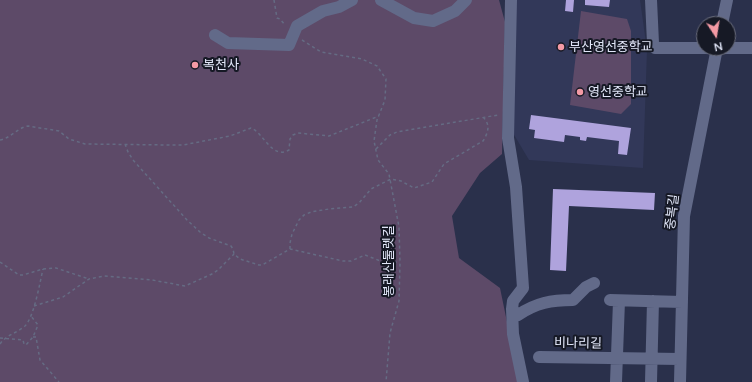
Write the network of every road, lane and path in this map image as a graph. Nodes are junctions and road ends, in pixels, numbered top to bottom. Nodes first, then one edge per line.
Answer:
1 (274, 0) edge
2 (352, 0) edge
3 (381, 0) edge
4 (466, 0) edge
5 (511, 0) edge
6 (651, 0) edge
7 (727, 0) edge
8 (724, 16) edge
9 (215, 35) dead end
10 (294, 35) junction
11 (696, 48) edge
12 (736, 48) edge
13 (752, 48) edge
14 (715, 56) edge
15 (508, 113) junction
16 (379, 116) junction
17 (482, 117) junction
18 (0, 140) edge
19 (125, 144) junction
20 (376, 149) junction
21 (390, 180) junction
22 (290, 249) junction
23 (234, 254) junction
24 (0, 262) edge
25 (400, 262) junction
26 (43, 269) junction
27 (89, 279) junction
28 (594, 284) dead end
29 (653, 301) junction
30 (682, 302) junction
31 (34, 306) junction
32 (512, 309) junction
33 (31, 316) junction
34 (33, 336) junction
35 (0, 338) edge
36 (5, 338) junction
37 (0, 344) edge
38 (540, 357) dead end
39 (616, 358) junction
40 (651, 358) junction
41 (680, 359) junction
42 (59, 382) edge
43 (386, 382) edge
44 (523, 382) edge
45 (616, 382) edge
46 (651, 382) edge
47 (680, 382) edge

1 - 10 path, 봉래산둘렛길
2 - 10 street
3 - 4 street
5 - 15 street
6 - 11 street
7 - 8 street
9 - 10 street
10 - 16 path, 봉래산둘렛길
12 - 13 street
14 - 30 street, 중복길
15 - 17 path
15 - 32 street
16 - 19 path
16 - 20 path, 봉래산둘렛길
17 - 20 path
17 - 21 path
18 - 19 path
19 - 23 path
20 - 21 path, 봉래산둘렛길
21 - 22 path
21 - 25 path, 봉래산둘렛길
22 - 23 path
22 - 25 path
23 - 27 path
24 - 26 path
25 - 43 path, 봉래산둘렛길
26 - 27 path
26 - 31 path
27 - 31 path
28 - 32 street
29 - 30 street
29 - 39 street, 비나리길
29 - 40 street
30 - 41 street, 중복길
31 - 33 path
32 - 44 street
33 - 34 path
33 - 36 path
34 - 36 path
34 - 42 path
35 - 36 path
36 - 37 path
38 - 39 street, 비나리길
39 - 40 street, 비나리길
39 - 45 street, 비나리길
40 - 41 street, 비나리길
40 - 46 street
41 - 47 street, 중복길

